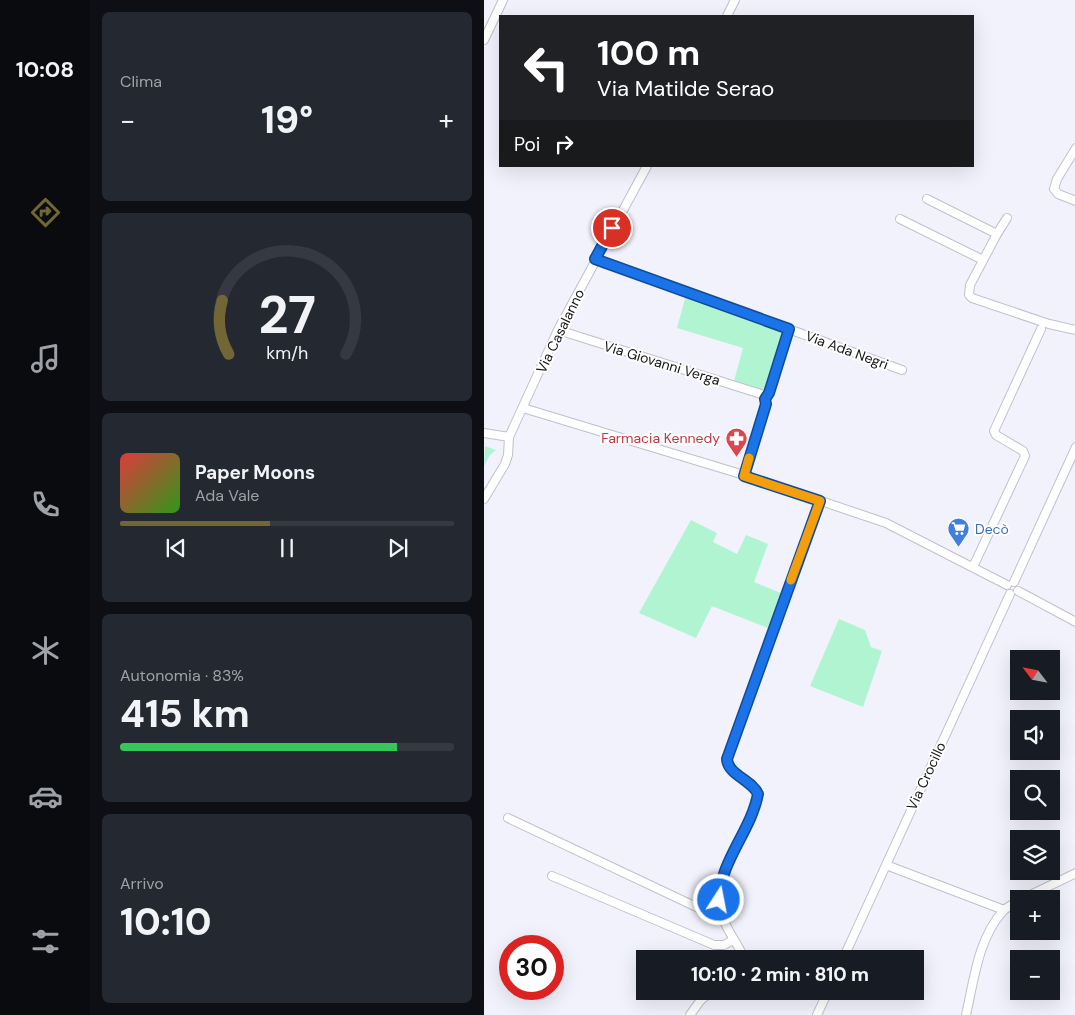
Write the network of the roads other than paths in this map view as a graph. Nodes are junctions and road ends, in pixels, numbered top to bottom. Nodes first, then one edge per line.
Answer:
1 (503, 0) edge
2 (735, 0) edge
3 (728, 15) edge
4 (484, 40) edge
5 (1075, 148) edge
6 (646, 167) edge
7 (927, 199) dead end
8 (1075, 201) edge
9 (1007, 218) dead end
10 (900, 219) dead end
11 (997, 234) junction
12 (595, 259) junction
13 (983, 260) junction
14 (789, 329) junction
15 (1041, 329) dead end
16 (558, 330) junction
17 (1075, 330) edge
18 (902, 370) dead end
19 (764, 398) junction
20 (524, 408) junction
21 (484, 433) edge
22 (510, 437) junction
23 (1075, 447) edge
24 (744, 476) junction
25 (484, 500) edge
26 (820, 501) junction
27 (973, 567) junction
28 (1010, 584) junction
29 (1018, 591) junction
30 (1010, 594) junction
31 (1075, 622) edge
32 (508, 818) dead end
33 (886, 866) junction
34 (1075, 873) edge
35 (552, 876) dead end
36 (1039, 890) edge
37 (1010, 906) edge
38 (1004, 910) junction
39 (724, 920) junction
40 (733, 940) junction
41 (741, 950) edge
42 (847, 950) edge
43 (702, 1000) edge
44 (823, 1000) edge
45 (690, 1015) edge
46 (817, 1015) edge
47 (966, 1015) edge

1 - 4 street
2 - 3 street
5 - 8 street
6 - 12 street, Via Casalanno
7 - 11 street
9 - 11 street
10 - 13 street
11 - 13 street
12 - 14 street, Via Ada Negri
12 - 16 street, Via Casalanno
13 - 17 street
14 - 18 street, Via Ada Negri
14 - 19 street
15 - 27 street
16 - 19 street, Via Giovanni Verga
16 - 20 street, Via Casalanno
19 - 24 street
20 - 22 street, Via Casalanno
20 - 24 street
21 - 22 street
22 - 25 street, Via Casalanno
23 - 28 street
24 - 26 street
26 - 27 street
26 - 39 street
27 - 28 street
28 - 29 street
28 - 30 street
29 - 30 street
29 - 31 street
30 - 33 street, Via Crocillo
32 - 39 street
33 - 38 street
33 - 42 street, Via Crocillo
34 - 36 street
35 - 40 street
37 - 38 street
38 - 47 street
39 - 40 street
40 - 41 street
43 - 45 street
44 - 46 street

